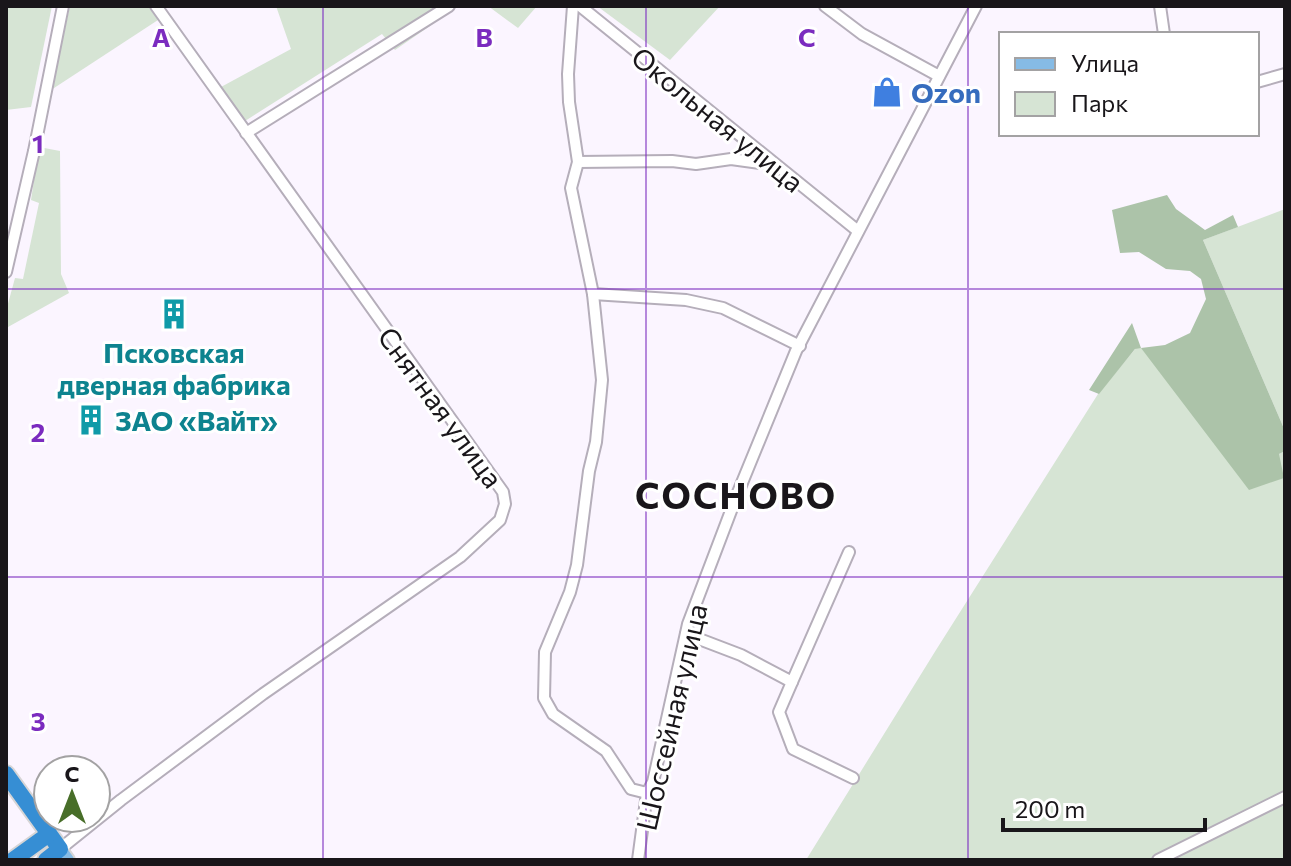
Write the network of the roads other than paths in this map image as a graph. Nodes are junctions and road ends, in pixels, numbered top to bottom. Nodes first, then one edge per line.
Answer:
1 (63, 6) edge
2 (156, 6) edge
3 (449, 6) edge
4 (573, 6) edge
5 (580, 6) edge
6 (825, 6) edge
7 (976, 6) edge
8 (1160, 6) edge
9 (1164, 32) edge
10 (1285, 74) edge
11 (939, 76) junction
12 (1259, 81) edge
13 (246, 133) junction
14 (770, 161) junction
15 (578, 162) junction
16 (860, 227) junction
17 (6, 272) edge
18 (593, 294) junction
19 (800, 346) junction
20 (849, 552) dead end
21 (686, 634) junction
22 (792, 682) junction
23 (6, 774) edge
24 (853, 778) dead end
25 (647, 793) junction
26 (1285, 797) edge
27 (32, 810) edge
28 (49, 834) joint
29 (64, 855) edge
30 (13, 860) edge
31 (46, 860) edge
32 (638, 860) edge
33 (1158, 860) edge

1 - 17 street
2 - 13 street, Снятная улица
3 - 13 street
4 - 15 street
5 - 14 street, Окольная улица
6 - 11 street
7 - 11 street, Шоссейная улица
8 - 9 street
10 - 12 street
11 - 16 street, Шоссейная улица
13 - 29 street, Снятная улица
14 - 15 street
14 - 16 street, Окольная улица
15 - 18 street
16 - 19 street, Шоссейная улица
18 - 19 street
18 - 25 street
19 - 21 street, Шоссейная улица
20 - 22 street
21 - 22 street
21 - 25 street, Шоссейная улица
22 - 24 street
23 - 27 highway
25 - 32 street, Шоссейная улица
26 - 33 street
28 - 29 highway
28 - 30 highway
29 - 31 highway

